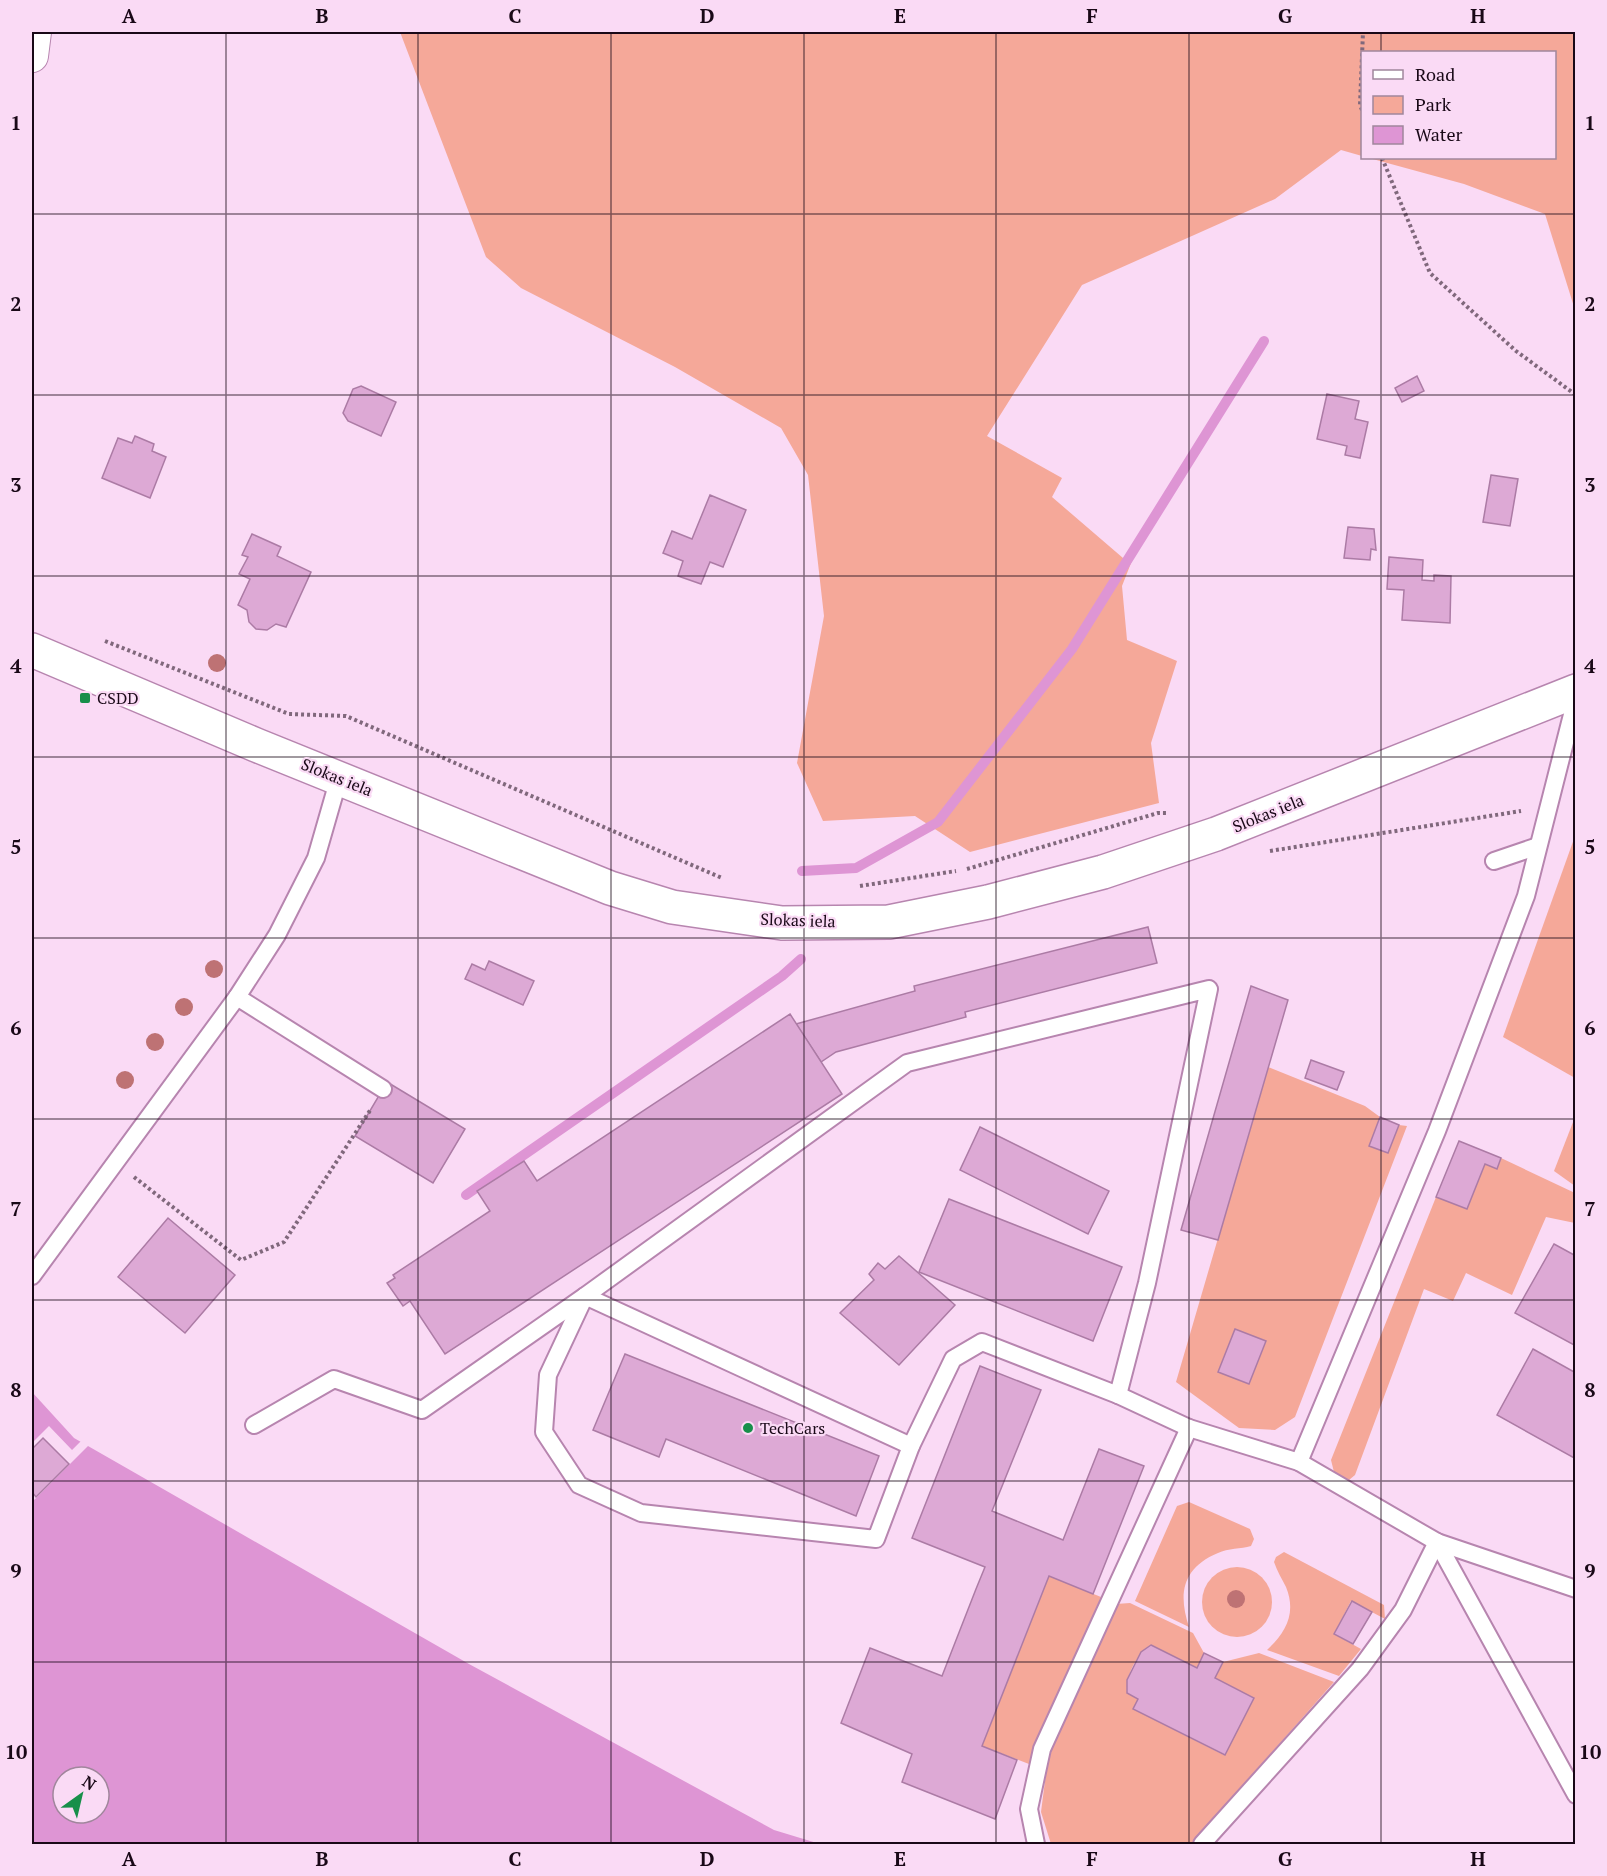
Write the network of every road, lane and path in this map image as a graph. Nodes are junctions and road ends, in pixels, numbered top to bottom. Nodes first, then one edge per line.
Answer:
1 (35, 32) edge
2 (1363, 32) edge
3 (1362, 51) edge
4 (32, 56) edge
5 (1361, 81) edge
6 (1361, 108) edge
7 (1382, 159) edge
8 (1575, 395) edge
9 (96, 638) dead end
10 (32, 650) edge
11 (1575, 691) edge
12 (1575, 699) edge
13 (339, 778) junction
14 (1549, 807) junction
15 (1177, 813) dead end
16 (1539, 846) junction
17 (1261, 853) dead end
18 (1494, 861) dead end
19 (728, 881) dead end
20 (860, 886) dead end
21 (237, 997) junction
22 (383, 1089) joint
23 (114, 1163) junction
24 (32, 1276) edge
25 (585, 1296) junction
26 (1118, 1395) junction
27 (254, 1425) dead end
28 (1189, 1428) junction
29 (911, 1446) junction
30 (1299, 1462) junction
31 (1437, 1542) junction
32 (1575, 1589) edge
33 (1575, 1795) edge
34 (1036, 1845) edge
35 (1202, 1845) edge

1 - 4 street
2 - 3 path
5 - 6 path
7 - 8 path
9 - 19 path
10 - 13 main road, Slokas iela
11 - 13 main road, Slokas iela
12 - 14 lane
13 - 21 lane
14 - 16 lane
14 - 17 path
15 - 20 path
16 - 18 lane
16 - 30 lane
21 - 22 lane
21 - 23 lane
22 - 23 path
23 - 24 lane
25 - 26 lane
25 - 27 lane
25 - 29 lane
25 - 29 lane
26 - 28 lane
26 - 29 lane
28 - 30 lane
28 - 34 lane
30 - 31 lane
31 - 32 lane
31 - 33 lane
31 - 35 lane

